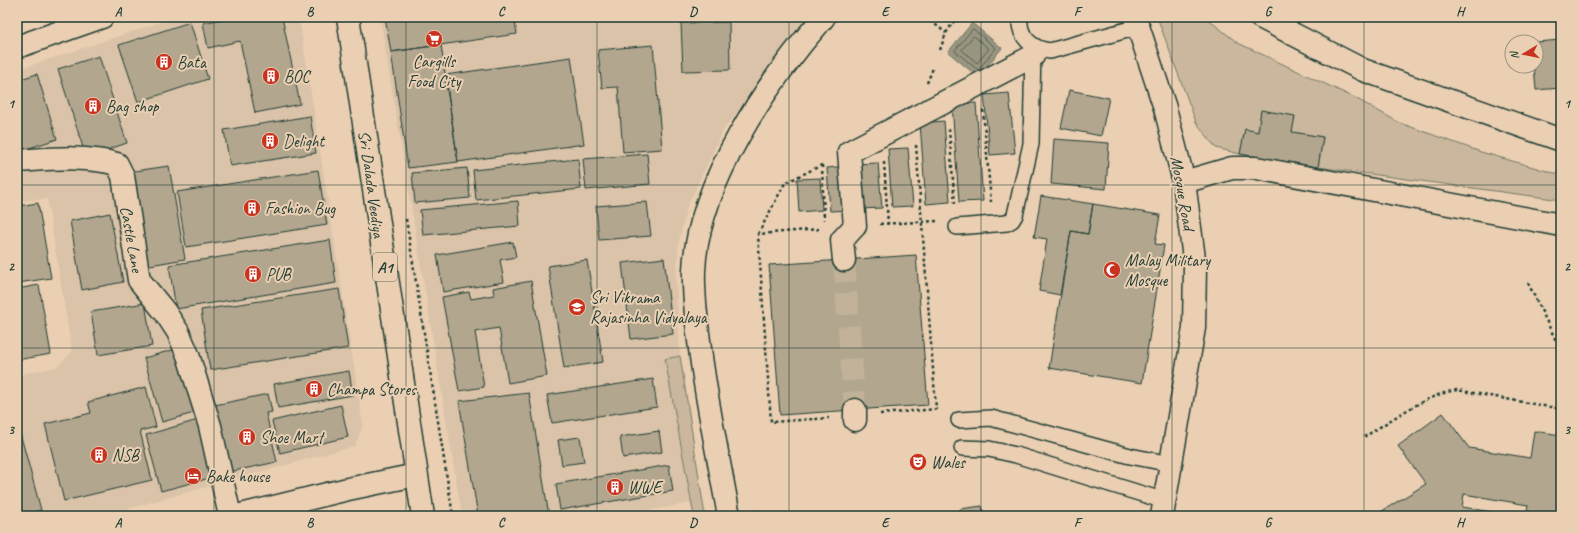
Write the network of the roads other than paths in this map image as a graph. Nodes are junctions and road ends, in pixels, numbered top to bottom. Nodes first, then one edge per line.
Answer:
1 (102, 17) edge
2 (348, 17) edge
3 (824, 17) edge
4 (1260, 17) edge
5 (1020, 18) edge
6 (1136, 22) edge
7 (1282, 23) edge
8 (17, 47) edge
9 (1033, 51) junction
10 (1561, 140) edge
11 (17, 161) edge
12 (1184, 182) junction
13 (1561, 225) edge
14 (957, 227) dead end
15 (844, 260) tunnel mouth
16 (959, 420) dead end
17 (962, 448) dead end
18 (1171, 464) junction
19 (416, 475) junction
20 (1164, 508) edge
21 (719, 515) edge
22 (230, 516) edge
23 (237, 516) edge
24 (423, 516) edge

1 - 8 main road
2 - 19 main road, Sri Dalada Veediya / A1
3 - 21 main road
4 - 7 main road
5 - 9 lane
6 - 9 lane
6 - 12 main road, Mosque Road
7 - 10 main road
9 - 14 lane
9 - 15 main road
11 - 22 main road, Castle Lane
12 - 13 main road
12 - 18 main road, Mosque Road
16 - 18 lane
17 - 20 lane
18 - 20 main road, Mosque Road
19 - 23 main road
19 - 24 main road, Sri Dalada Veediya / A1

